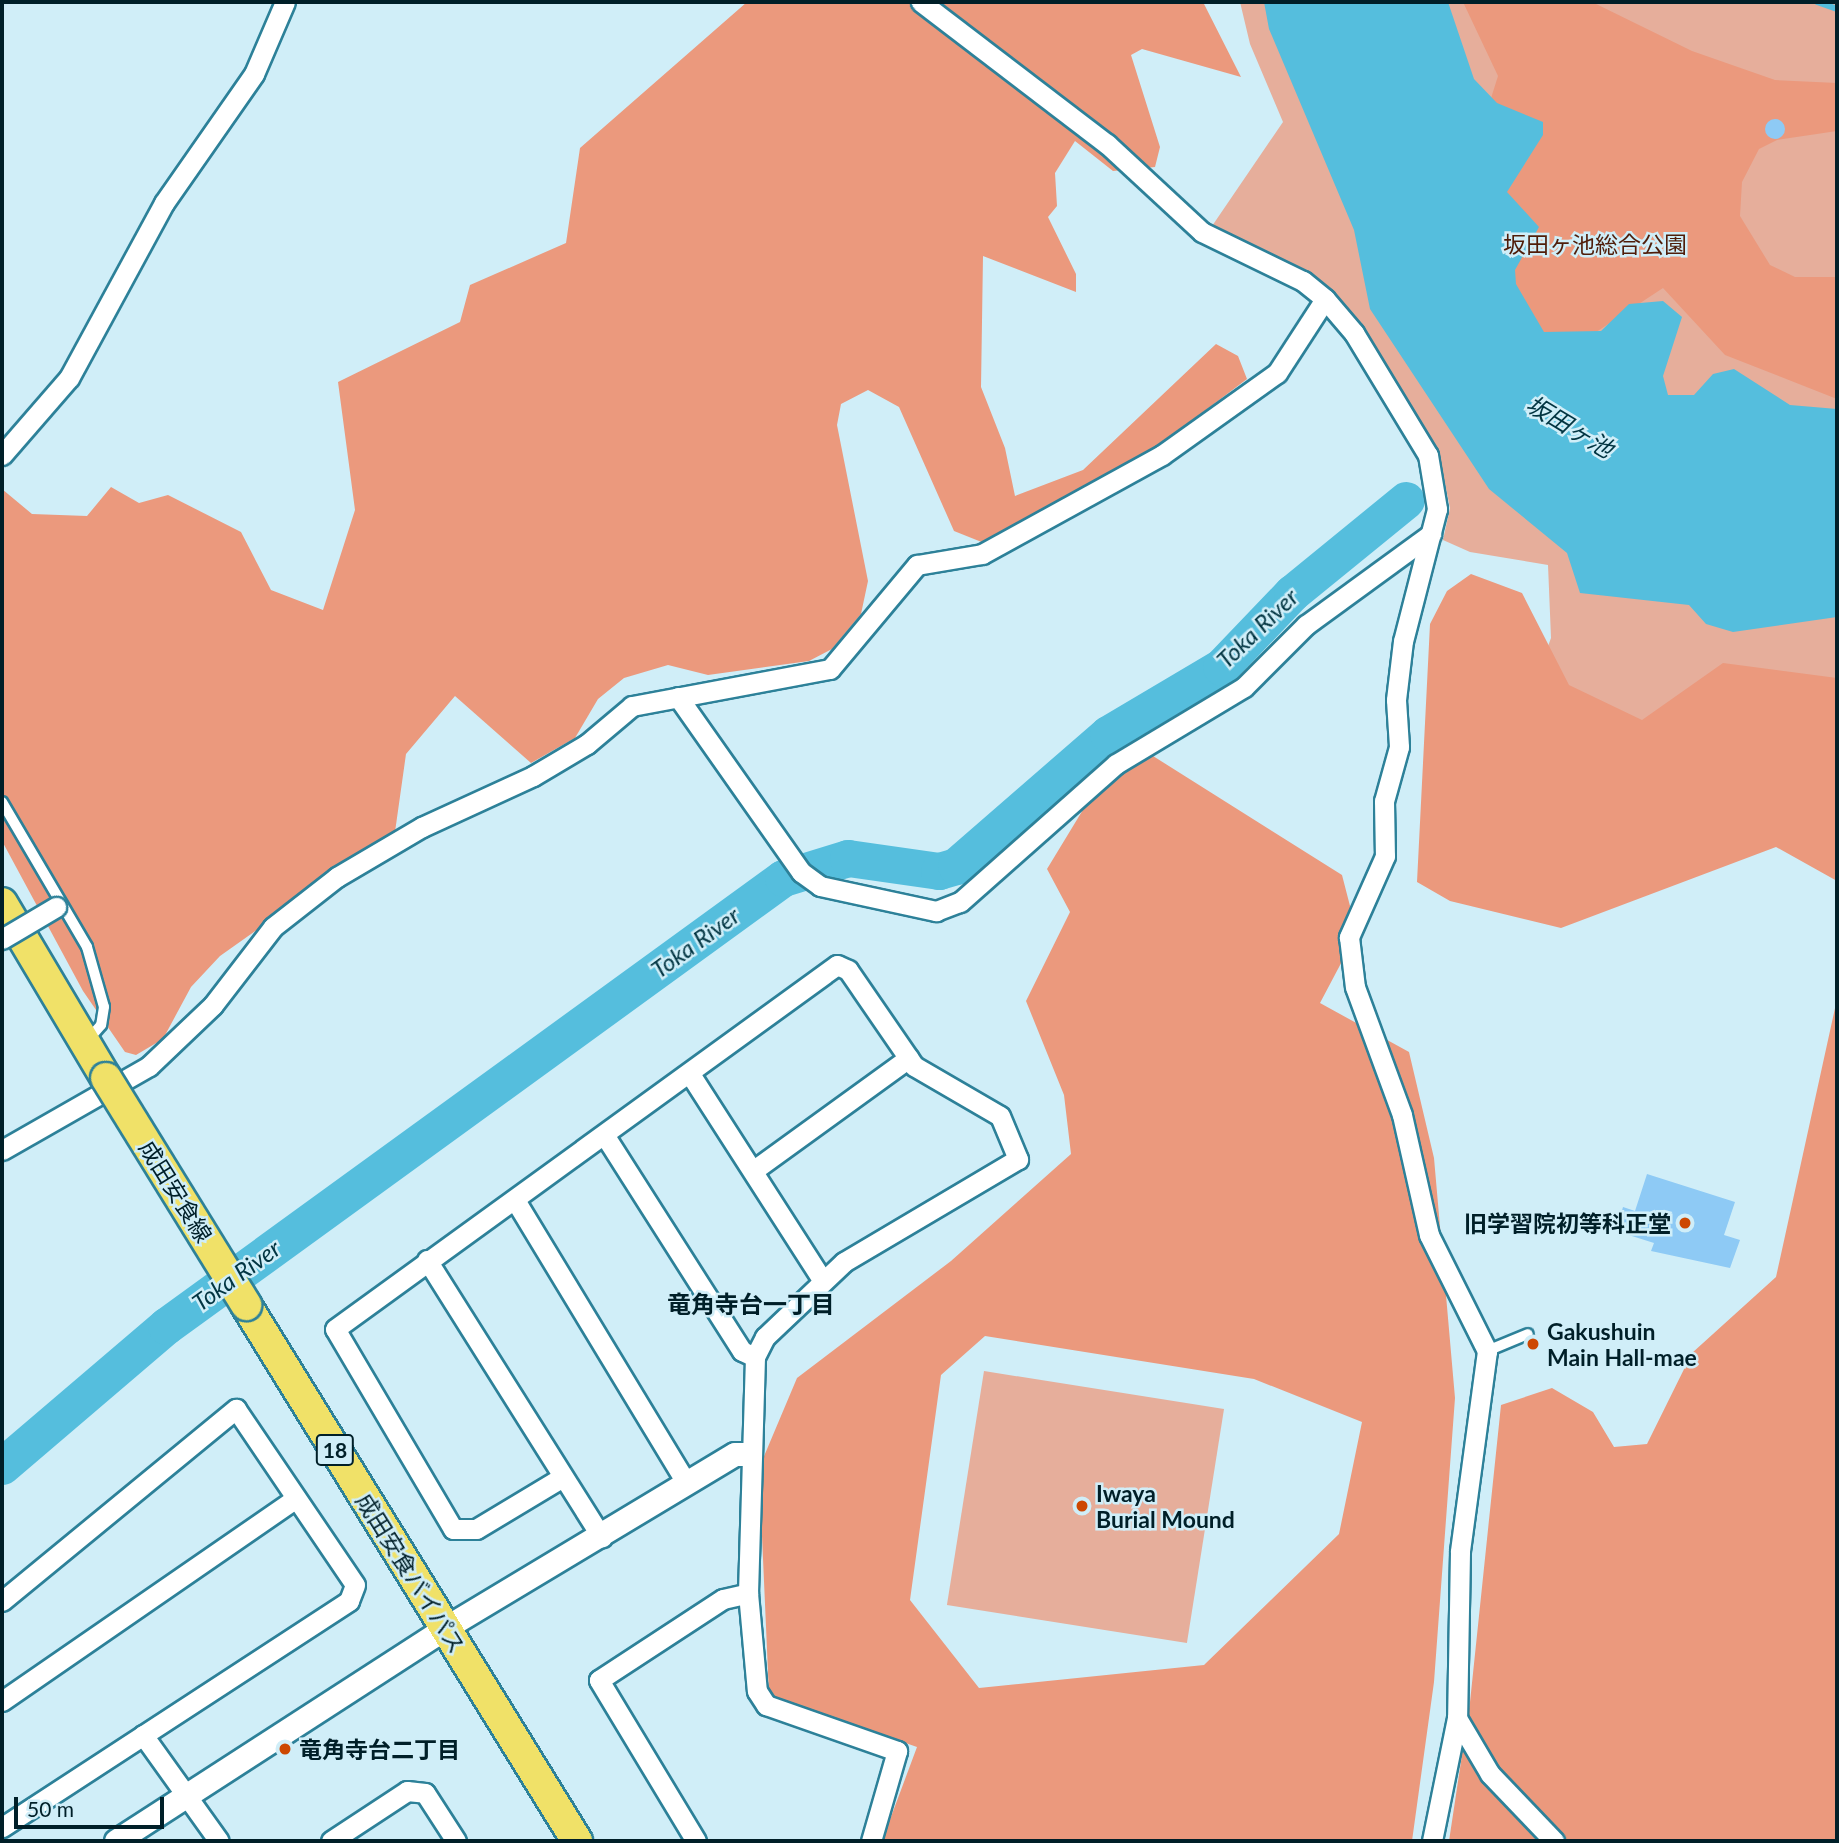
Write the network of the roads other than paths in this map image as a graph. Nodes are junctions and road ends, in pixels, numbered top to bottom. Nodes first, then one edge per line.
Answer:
1 (285, 2) edge
2 (921, 2) edge
3 (1325, 299) junction
4 (2, 454) edge
5 (1431, 534) junction
6 (678, 697) junction
7 (2, 802) edge
8 (58, 901) junction
9 (2, 903) edge
10 (2, 939) edge
11 (85, 1044) junction
12 (909, 1058) junction
13 (690, 1074) junction
14 (605, 1136) junction
15 (2, 1150) edge
16 (754, 1170) junction
17 (515, 1200) junction
18 (427, 1260) junction
19 (822, 1280) junction
20 (246, 1305) joint
21 (1528, 1334) dead end
22 (1487, 1351) junction
23 (755, 1357) junction
24 (749, 1454) junction
25 (561, 1478) junction
26 (687, 1484) junction
27 (296, 1498) junction
28 (602, 1538) junction
29 (748, 1594) junction
30 (2, 1601) edge
31 (445, 1628) junction
32 (2, 1701) edge
33 (1457, 1718) junction
34 (143, 1735) junction
35 (187, 1793) junction
36 (2, 1827) edge
37 (116, 1841) edge
38 (219, 1841) edge
39 (331, 1841) edge
40 (456, 1841) edge
41 (577, 1841) edge
42 (696, 1841) edge
43 (871, 1841) edge
44 (1432, 1841) edge
45 (1554, 1841) edge

1 - 4 street
2 - 3 street
3 - 5 street
3 - 6 street
5 - 6 street
5 - 22 street
6 - 15 street
7 - 8 lane
8 - 10 street, bridge
8 - 11 lane
9 - 11 main road, 18
11 - 20 main road, 成田安食線 / 18, bridge
12 - 13 street
12 - 16 street
12 - 19 street
13 - 14 street
13 - 16 street
14 - 17 street
14 - 23 street
16 - 19 street
17 - 18 street
17 - 26 street
18 - 25 street
18 - 25 street
19 - 23 street
20 - 31 main road, 成田安食バイパス / 18
21 - 22 lane
22 - 33 street
23 - 24 street
24 - 26 street
24 - 29 street
25 - 28 street
26 - 28 street
27 - 30 street
27 - 32 street
27 - 34 street
28 - 31 street
29 - 42 street
29 - 43 street
31 - 35 street
31 - 41 main road, 成田安食バイパス / 18
33 - 44 street
33 - 45 street
34 - 35 street
34 - 36 street
35 - 37 street
35 - 38 street
39 - 40 street

